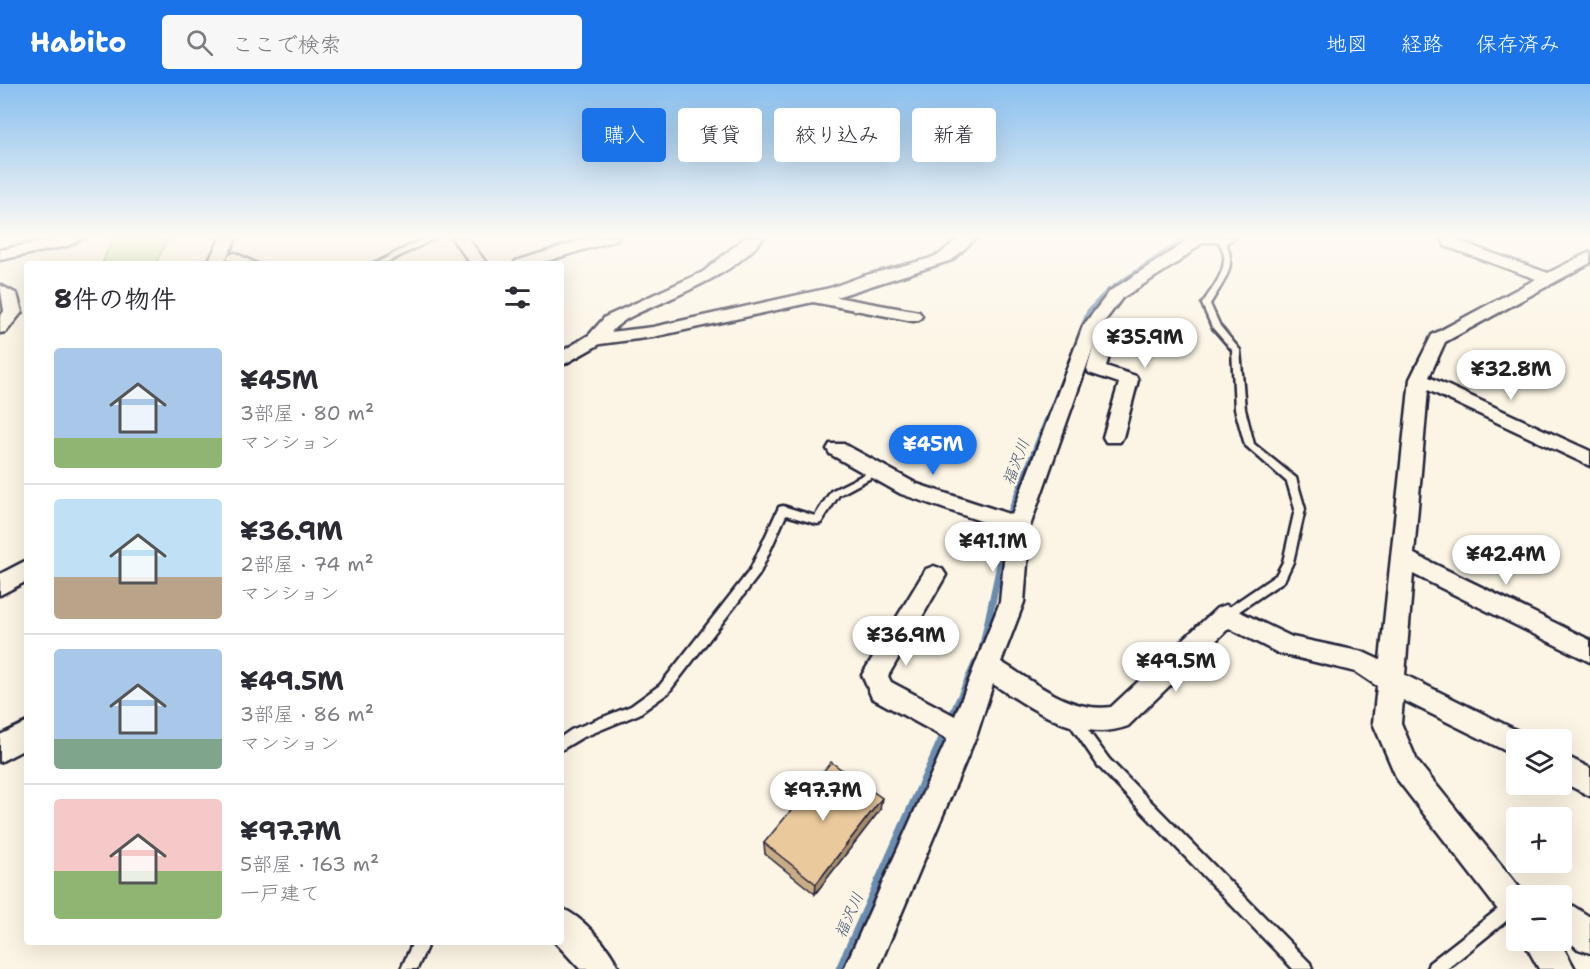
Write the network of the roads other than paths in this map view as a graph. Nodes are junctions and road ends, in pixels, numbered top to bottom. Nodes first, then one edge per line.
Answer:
1 (702, 278) edge
2 (880, 278) edge
3 (1139, 278) edge
4 (1222, 278) edge
5 (1551, 279) edge
6 (0, 290) edge
7 (814, 298) junction
8 (913, 316) dead end
9 (0, 328) edge
10 (1090, 333) junction
11 (595, 339) junction
12 (564, 358) edge
13 (1419, 378) junction
14 (1113, 437) dead end
15 (837, 449) dead end
16 (1590, 459) edge
17 (877, 471) junction
18 (1019, 525) junction
19 (1402, 558) junction
20 (24, 571) edge
21 (934, 575) dead end
22 (0, 586) edge
23 (1226, 615) junction
24 (1590, 652) edge
25 (986, 666) junction
26 (1389, 680) junction
27 (1070, 714) junction
28 (963, 734) junction
29 (1506, 739) edge
30 (564, 742) edge
31 (1572, 773) edge
32 (1590, 783) edge
33 (1506, 894) edge
34 (1506, 914) edge
35 (1572, 923) edge
36 (564, 927) edge
37 (1590, 937) edge
38 (420, 945) edge
39 (1546, 951) edge
40 (409, 969) edge
41 (602, 969) edge
42 (861, 969) edge
43 (1304, 969) edge
44 (1435, 969) edge
45 (1558, 969) edge

1 - 11 street
2 - 7 street
3 - 10 street
4 - 23 lane
5 - 13 street
6 - 9 street
7 - 8 street
7 - 11 street
10 - 14 street
10 - 18 street
11 - 12 street
13 - 16 street
13 - 19 street
15 - 17 street
17 - 18 street
17 - 30 lane
18 - 25 street
19 - 24 street
19 - 26 street
20 - 22 street
21 - 28 street
23 - 26 street
23 - 27 street
25 - 27 street
25 - 28 street
26 - 29 street
26 - 33 street
27 - 43 lane
28 - 42 street
31 - 32 street
34 - 44 lane
35 - 37 street
36 - 41 street
38 - 40 lane
39 - 45 street

